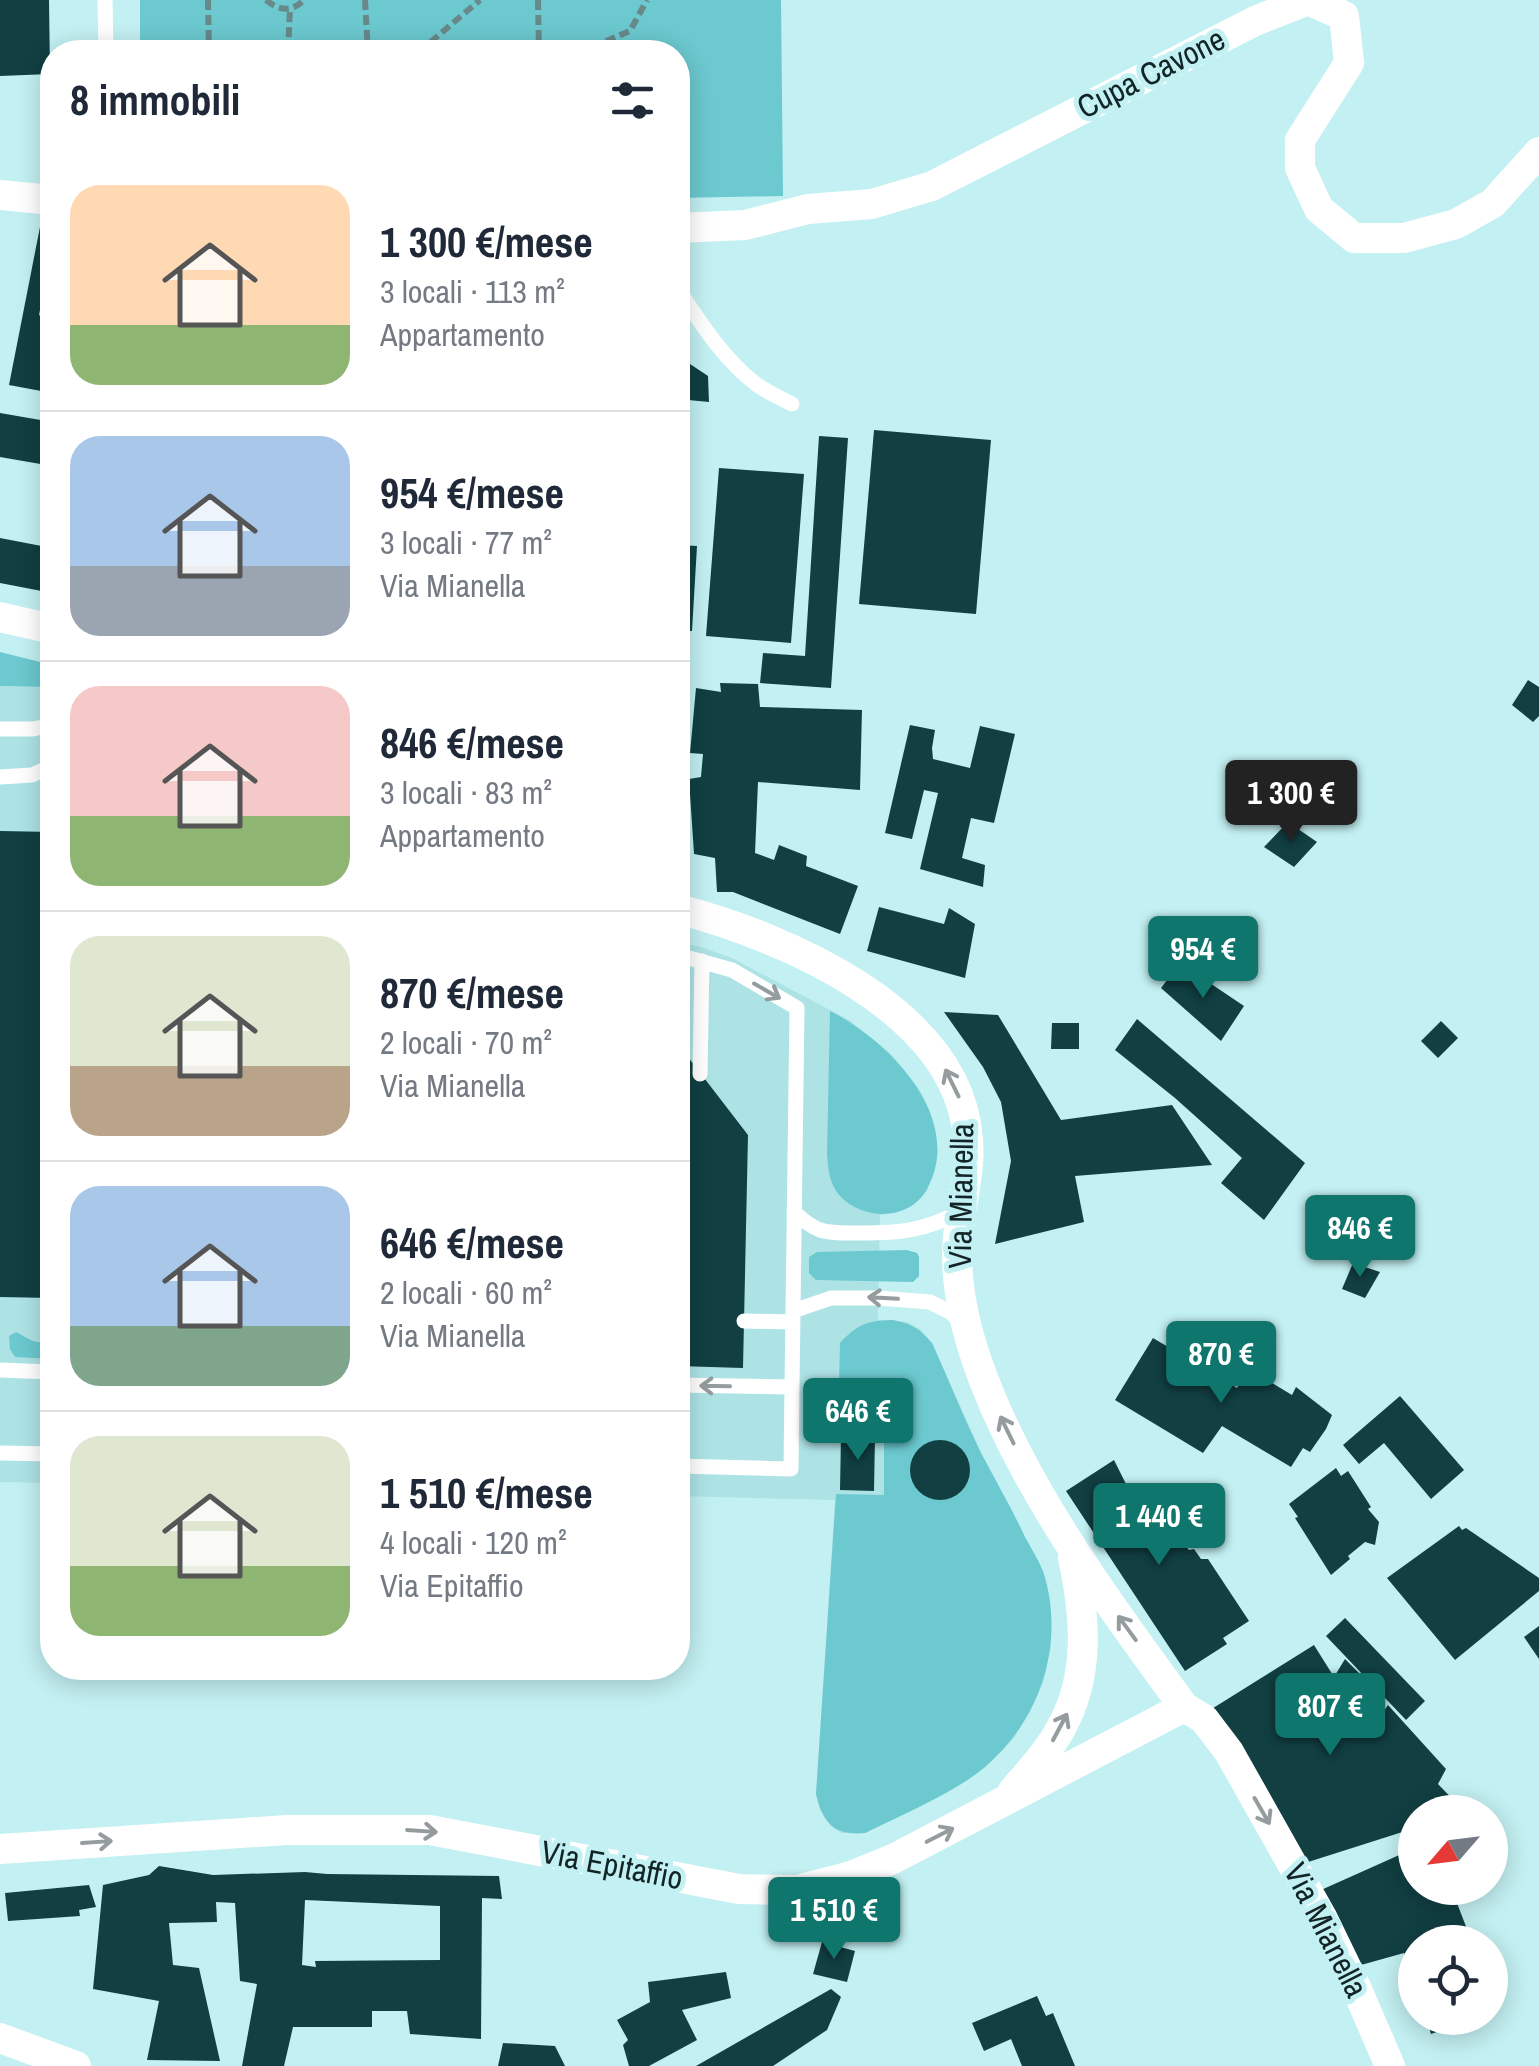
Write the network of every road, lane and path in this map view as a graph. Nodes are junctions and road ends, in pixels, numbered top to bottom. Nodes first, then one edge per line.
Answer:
1 (105, 0) edge
2 (208, 0) edge
3 (266, 0) edge
4 (304, 0) edge
5 (366, 0) edge
6 (480, 0) edge
7 (538, 0) edge
8 (647, 0) edge
9 (290, 9) junction
10 (106, 40) edge
11 (209, 40) edge
12 (289, 40) edge
13 (368, 40) edge
14 (433, 40) edge
15 (539, 40) edge
16 (608, 40) edge
17 (1539, 152) edge
18 (0, 195) edge
19 (40, 199) edge
20 (690, 227) edge
21 (690, 307) edge
22 (792, 404) dead end
23 (0, 617) edge
24 (40, 626) edge
25 (40, 728) edge
26 (0, 729) edge
27 (40, 771) edge
28 (0, 777) edge
29 (690, 912) edge
30 (690, 958) edge
31 (702, 961) junction
32 (700, 1074) dead end
33 (962, 1211) junction
34 (794, 1212) junction
35 (793, 1316) junction
36 (744, 1321) dead end
37 (966, 1327) junction
38 (0, 1370) edge
39 (40, 1372) edge
40 (690, 1385) edge
41 (792, 1387) junction
42 (0, 1453) edge
43 (40, 1454) edge
44 (690, 1466) edge
45 (1070, 1546) junction
46 (1184, 1707) junction
47 (1001, 1804) junction
48 (0, 1849) edge
49 (0, 2038) edge
50 (35, 2058) edge
51 (76, 2066) edge
52 (1390, 2066) edge

1 - 10 lane
2 - 11 path
3 - 9 path
4 - 9 path
5 - 13 path
6 - 14 path
7 - 15 path
8 - 16 path
9 - 12 path
17 - 20 street, Cupa Cavone
18 - 19 street
21 - 22 lane
23 - 24 street
25 - 26 lane
27 - 28 lane
33 -> 29 street, Via Mianella
30 - 31 lane
31 - 32 lane
31 -> 34 lane
33 - 34 lane
33 - 37 street, Via Mianella
34 - 35 lane
35 - 36 lane
37 -> 35 lane
35 - 41 lane
45 -> 37 street, Via Mianella
38 - 39 lane
41 -> 40 lane
41 - 44 lane
42 - 43 lane
46 -> 45 street, Via Mianella
47 -> 45 street
46 - 47 street, Via Epitaffio
46 -> 52 street, Via Mianella
48 -> 47 street, Via Epitaffio
49 - 50 street
50 - 51 street

